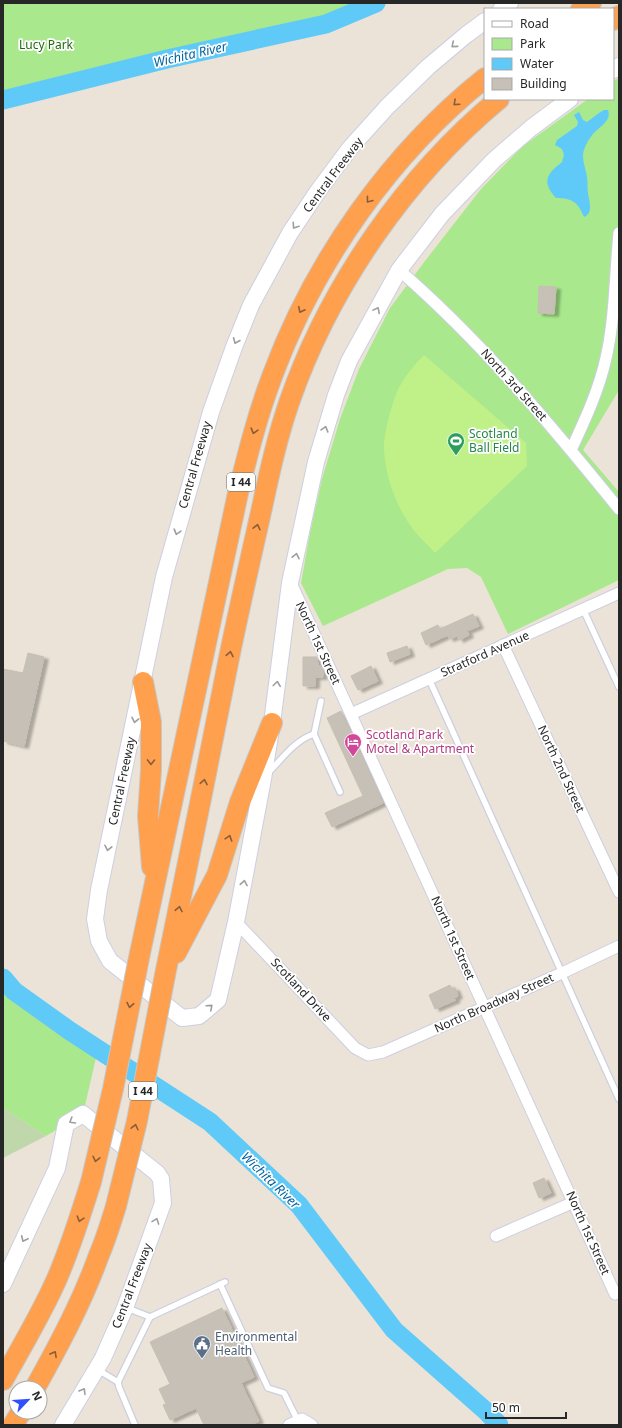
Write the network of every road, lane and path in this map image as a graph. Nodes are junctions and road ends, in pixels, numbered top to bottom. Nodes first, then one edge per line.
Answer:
1 (484, 22) edge
2 (484, 79) edge
3 (498, 100) edge
4 (569, 100) edge
5 (619, 233) edge
6 (399, 270) junction
7 (571, 450) junction
8 (619, 509) edge
9 (290, 583) junction
10 (619, 593) edge
11 (584, 609) junction
12 (503, 645) junction
13 (429, 679) junction
14 (143, 682) junction
15 (619, 687) edge
16 (321, 701) dead end
17 (351, 714) junction
18 (272, 723) junction
19 (314, 734) junction
20 (263, 779) junction
21 (340, 792) dead end
22 (154, 887) junction
23 (619, 892) edge
24 (236, 922) junction
25 (619, 946) edge
26 (562, 973) junction
27 (165, 975) junction
28 (484, 1007) junction
29 (368, 1055) joint
30 (619, 1099) edge
31 (574, 1202) junction
32 (496, 1236) dead end
33 (3, 1284) edge
34 (617, 1293) edge
35 (125, 1308) junction
36 (150, 1317) junction
37 (34, 1327) junction
38 (3, 1366) edge
39 (96, 1369) junction
40 (3, 1380) edge
41 (40, 1380) edge
42 (118, 1382) junction
43 (296, 1422) edge
44 (63, 1425) edge
45 (135, 1425) edge
46 (312, 1425) edge

1 -> 14 main road, Central Freeway
2 -> 22 highway, I 44
27 -> 3 highway, I 44
4 - 6 main road, Central Freeway
5 - 7 street
6 - 7 street, North 3rd Street
9 -> 6 main road, Central Freeway
7 - 8 street, North 3rd Street
9 - 17 street, North 1st Street
18 -> 9 main road, Central Freeway
10 - 11 street, Stratford Avenue
11 - 12 street, Stratford Avenue
11 - 15 lane
12 - 13 street, Stratford Avenue
12 - 23 street, North 2nd Street
13 - 17 street, Stratford Avenue
13 - 26 lane
14 -> 22 highway
14 -> 24 main road, Central Freeway
16 - 19 lane
17 - 28 street, North 1st Street
18 - 20 main road, Central Freeway
27 -> 18 highway
19 - 20 lane
19 - 21 lane
24 -> 20 main road, Central Freeway
22 -> 37 highway, I 44, bridge
24 - 29 street, Scotland Drive
25 - 26 street, North Broadway Street
26 - 28 street, North Broadway Street
26 - 30 lane
41 -> 27 highway, I 44, bridge
28 - 29 street, North Broadway Street
28 - 31 street, North 1st Street
31 - 32 street
31 - 34 street, North 1st Street
35 -> 33 main road, Central Freeway
35 - 36 lane
35 - 39 main road, Central Freeway
36 - 42 lane
36 - 43 lane
37 - 38 highway
37 - 40 highway, I 44
39 - 42 lane
44 -> 39 main road, Central Freeway
42 - 45 lane
43 - 46 street

